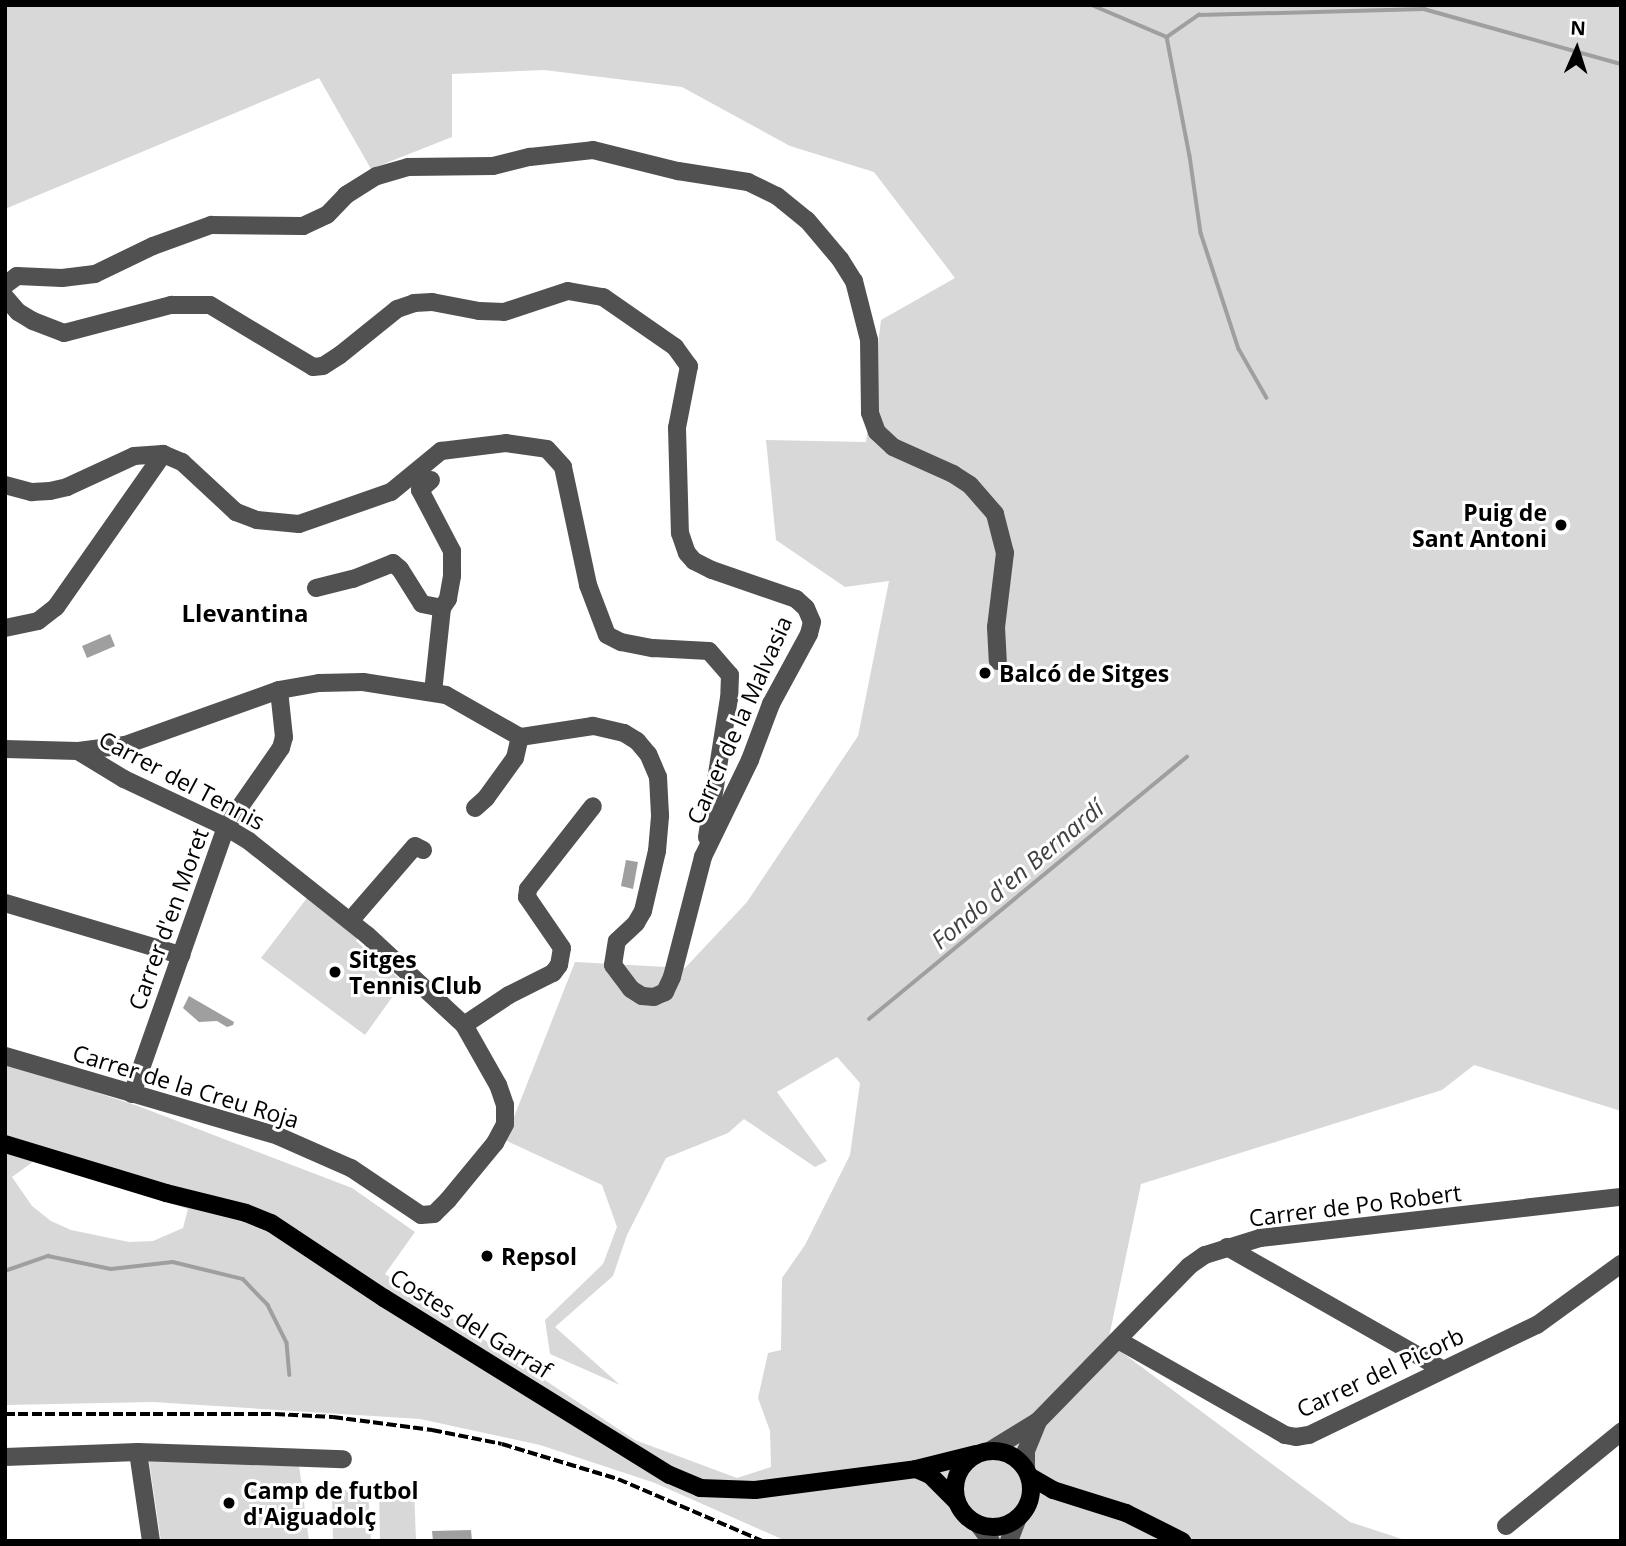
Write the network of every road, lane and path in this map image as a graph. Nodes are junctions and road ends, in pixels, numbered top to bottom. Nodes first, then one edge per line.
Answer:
1 (7, 287) edge
2 (163, 454) junction
3 (431, 481) dead end
4 (5, 485) edge
5 (316, 587) dead end
6 (442, 608) junction
7 (5, 628) edge
8 (998, 661) dead end
9 (279, 690) junction
10 (433, 692) junction
11 (520, 737) junction
12 (5, 749) edge
13 (78, 751) junction
14 (593, 806) dead end
15 (475, 808) dead end
16 (226, 827) junction
17 (423, 850) dead end
18 (703, 858) junction
19 (5, 903) edge
20 (350, 921) junction
21 (181, 955) junction
22 (464, 1025) junction
23 (5, 1056) edge
24 (132, 1094) junction
25 (5, 1144) edge
26 (1621, 1198) edge
27 (421, 1215) joint
28 (1227, 1247) junction
29 (1621, 1264) edge
30 (1118, 1339) junction
31 (1442, 1369) junction
32 (1038, 1421) junction
33 (1621, 1432) edge
34 (138, 1452) junction
35 (983, 1452) junction
36 (5, 1457) edge
37 (343, 1460) dead end
38 (916, 1469) junction
39 (1027, 1473) junction
40 (1070, 1497) junction
41 (956, 1502) junction
42 (1022, 1514) junction
43 (978, 1524) junction
44 (1506, 1526) dead end
45 (152, 1541) edge
46 (991, 1541) edge
47 (1009, 1541) edge
48 (1182, 1541) edge

1 - 8 street
1 - 18 street, Carrer de la Malvasia
2 - 4 street
2 - 7 street
2 - 18 street
3 - 6 street
5 - 6 street
6 - 10 street
9 - 10 street
9 - 13 street
9 - 16 street, Carrer d'en Moret
10 - 11 street
11 - 15 street
11 - 18 street, Carrer de la Malvasia
12 - 13 street
13 - 16 street, Carrer del Tennis
14 - 22 street
16 - 20 street, Carrer del Tennis
16 - 21 street, Carrer d'en Moret
17 - 20 street
19 - 21 street
20 - 22 street, Carrer del Tennis
21 - 24 street, Carrer d'en Moret
22 - 27 street, Carrer del Tennis
23 - 24 street, Carrer de la Creu Roja
24 - 27 street, Carrer de la Creu Roja
25 - 38 main road, Costes del Garraf
26 - 28 street, Carrer de Po Robert
28 - 30 street, Carrer de Po Robert
28 - 31 street
29 - 31 street, Carrer del Picorb
30 - 31 street, Carrer del Picorb
30 - 32 street, Carrer de Po Robert
32 - 35 street, Carrer de Po Robert
32 - 39 street, Carrer de Po Robert
33 - 44 street
34 - 36 street
34 - 37 street
34 - 45 street
35 - 38 main road, Costes del Garraf
35 - 39 main road
35 - 41 main road
38 - 41 main road
39 - 40 main road
39 - 42 main road
40 - 42 main road
40 - 48 main road
41 - 43 main road
42 - 43 main road
42 - 47 street
43 - 46 street

